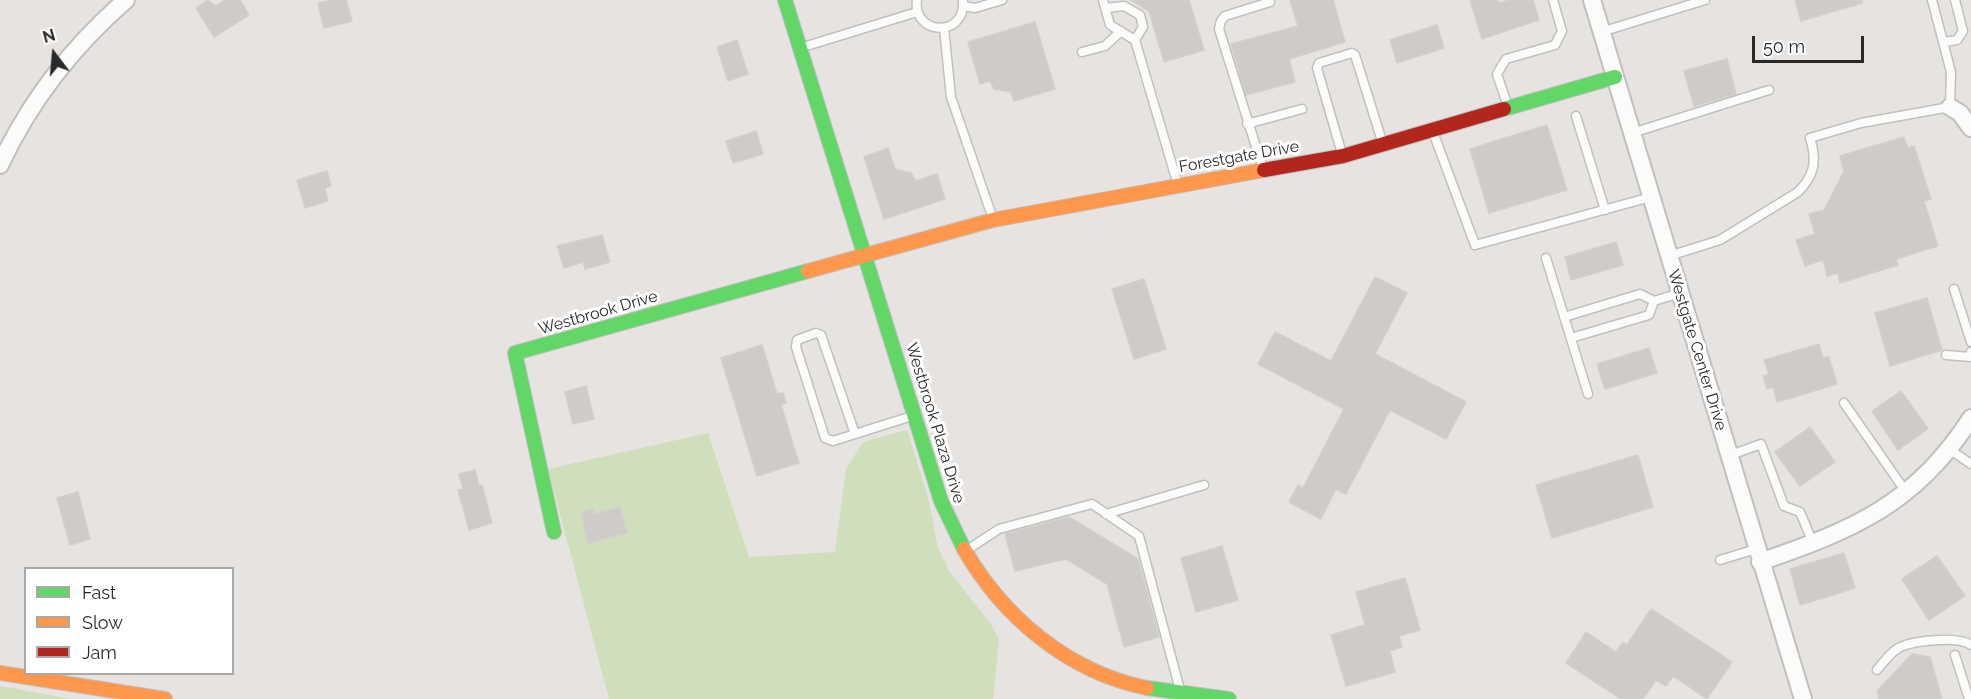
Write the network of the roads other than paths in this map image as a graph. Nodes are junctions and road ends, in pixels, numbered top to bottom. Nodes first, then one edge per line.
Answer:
1 (785, 0) edge
2 (917, 0) edge
3 (1002, 0) edge
4 (1592, 0) edge
5 (1705, 0) edge
6 (1932, 0) edge
7 (1955, 0) edge
8 (123, 1) edge
9 (1556, 1) edge
10 (1270, 2) dead end
11 (963, 3) edge
12 (1104, 4) edge
13 (917, 12) junction
14 (944, 28) junction
15 (1120, 31) junction
16 (1601, 32) junction
17 (1135, 40) junction
18 (1944, 42) junction
19 (800, 48) junction
20 (1082, 52) dead end
21 (1615, 76) junction
22 (1769, 90) dead end
23 (1950, 107) junction
24 (1508, 108) junction
25 (1302, 109) dead end
26 (1576, 116) dead end
27 (1247, 124) junction
28 (1971, 128) edge
29 (1433, 130) junction
30 (1632, 133) junction
31 (1383, 144) junction
32 (1342, 156) junction
33 (0, 165) edge
34 (1263, 170) junction
35 (1178, 185) junction
36 (1651, 197) junction
37 (1605, 210) junction
38 (993, 220) junction
39 (866, 255) junction
40 (1669, 256) junction
41 (1546, 258) dead end
42 (1954, 289) dead end
43 (1680, 293) junction
44 (1654, 301) junction
45 (1564, 317) junction
46 (1571, 338) junction
47 (1971, 342) edge
48 (1971, 352) edge
49 (1946, 356) dead end
50 (1588, 394) dead end
51 (1844, 403) dead end
52 (915, 415) junction
53 (1971, 418) edge
54 (855, 434) junction
55 (1949, 449) junction
56 (1728, 456) junction
57 (1971, 464) edge
58 (1203, 485) dead end
59 (1906, 492) junction
60 (1106, 514) junction
61 (554, 532) dead end
62 (1813, 544) junction
63 (965, 552) junction
64 (1758, 555) junction
65 (1720, 560) dead end
66 (1971, 645) edge
67 (1955, 655) dead end
68 (1877, 670) dead end
69 (0, 673) edge
70 (79, 675) edge
71 (1181, 693) junction
72 (161, 698) edge
73 (1229, 699) edge
74 (1803, 699) edge
75 (1969, 699) edge

1 - 19 main road, Westbrook Plaza Drive
2 - 13 lane
3 - 11 lane
4 - 16 street, Westgate Center Drive
5 - 16 lane
6 - 18 lane
7 - 18 lane
8 - 33 street
9 - 24 lane
10 - 27 lane
11 - 14 lane
12 - 15 lane
12 - 17 lane
13 - 14 lane
13 - 19 lane
14 - 38 lane
15 - 17 lane
15 - 20 lane
16 - 21 street, Westgate Center Drive
17 - 35 lane
18 - 23 lane
19 - 39 main road, Westbrook Plaza Drive
21 - 24 main road, Forestgate Drive
21 - 30 street, Westgate Center Drive
22 - 30 lane
23 - 28 street
23 - 40 lane
24 - 29 main road, Forestgate Drive
25 - 27 lane
26 - 37 lane
27 - 34 lane
29 - 31 main road, Forestgate Drive
29 - 37 lane
30 - 36 street, Westgate Center Drive
31 - 32 main road, Forestgate Drive
31 - 32 lane
32 - 34 main road, Forestgate Drive
34 - 35 main road, Forestgate Drive
35 - 38 main road, Forestgate Drive
36 - 37 lane
36 - 40 street, Westgate Center Drive
38 - 39 main road, Forestgate Drive
39 - 52 main road, Westbrook Plaza Drive
39 - 61 main road, Westbrook Drive
40 - 43 street, Westgate Center Drive
41 - 45 lane
42 - 47 lane
43 - 44 lane
43 - 56 street, Westgate Center Drive
44 - 45 lane
44 - 46 lane
45 - 46 lane
46 - 50 lane
48 - 49 lane
51 - 59 lane
52 - 54 lane
52 - 63 main road, Westbrook Plaza Drive
53 - 55 street
54 - 54 lane
55 - 57 lane
55 - 59 street
56 - 62 lane
56 - 64 street, Westgate Center Drive
58 - 60 lane
59 - 62 street
60 - 63 lane
60 - 71 lane
62 - 64 street
63 - 71 main road, Westbrook Plaza Drive
64 - 65 lane
64 - 74 street, Westgate Center Drive
66 - 68 lane
67 - 75 lane
69 - 72 main road
70 - 72 main road
71 - 73 main road, Westbrook Plaza Drive

